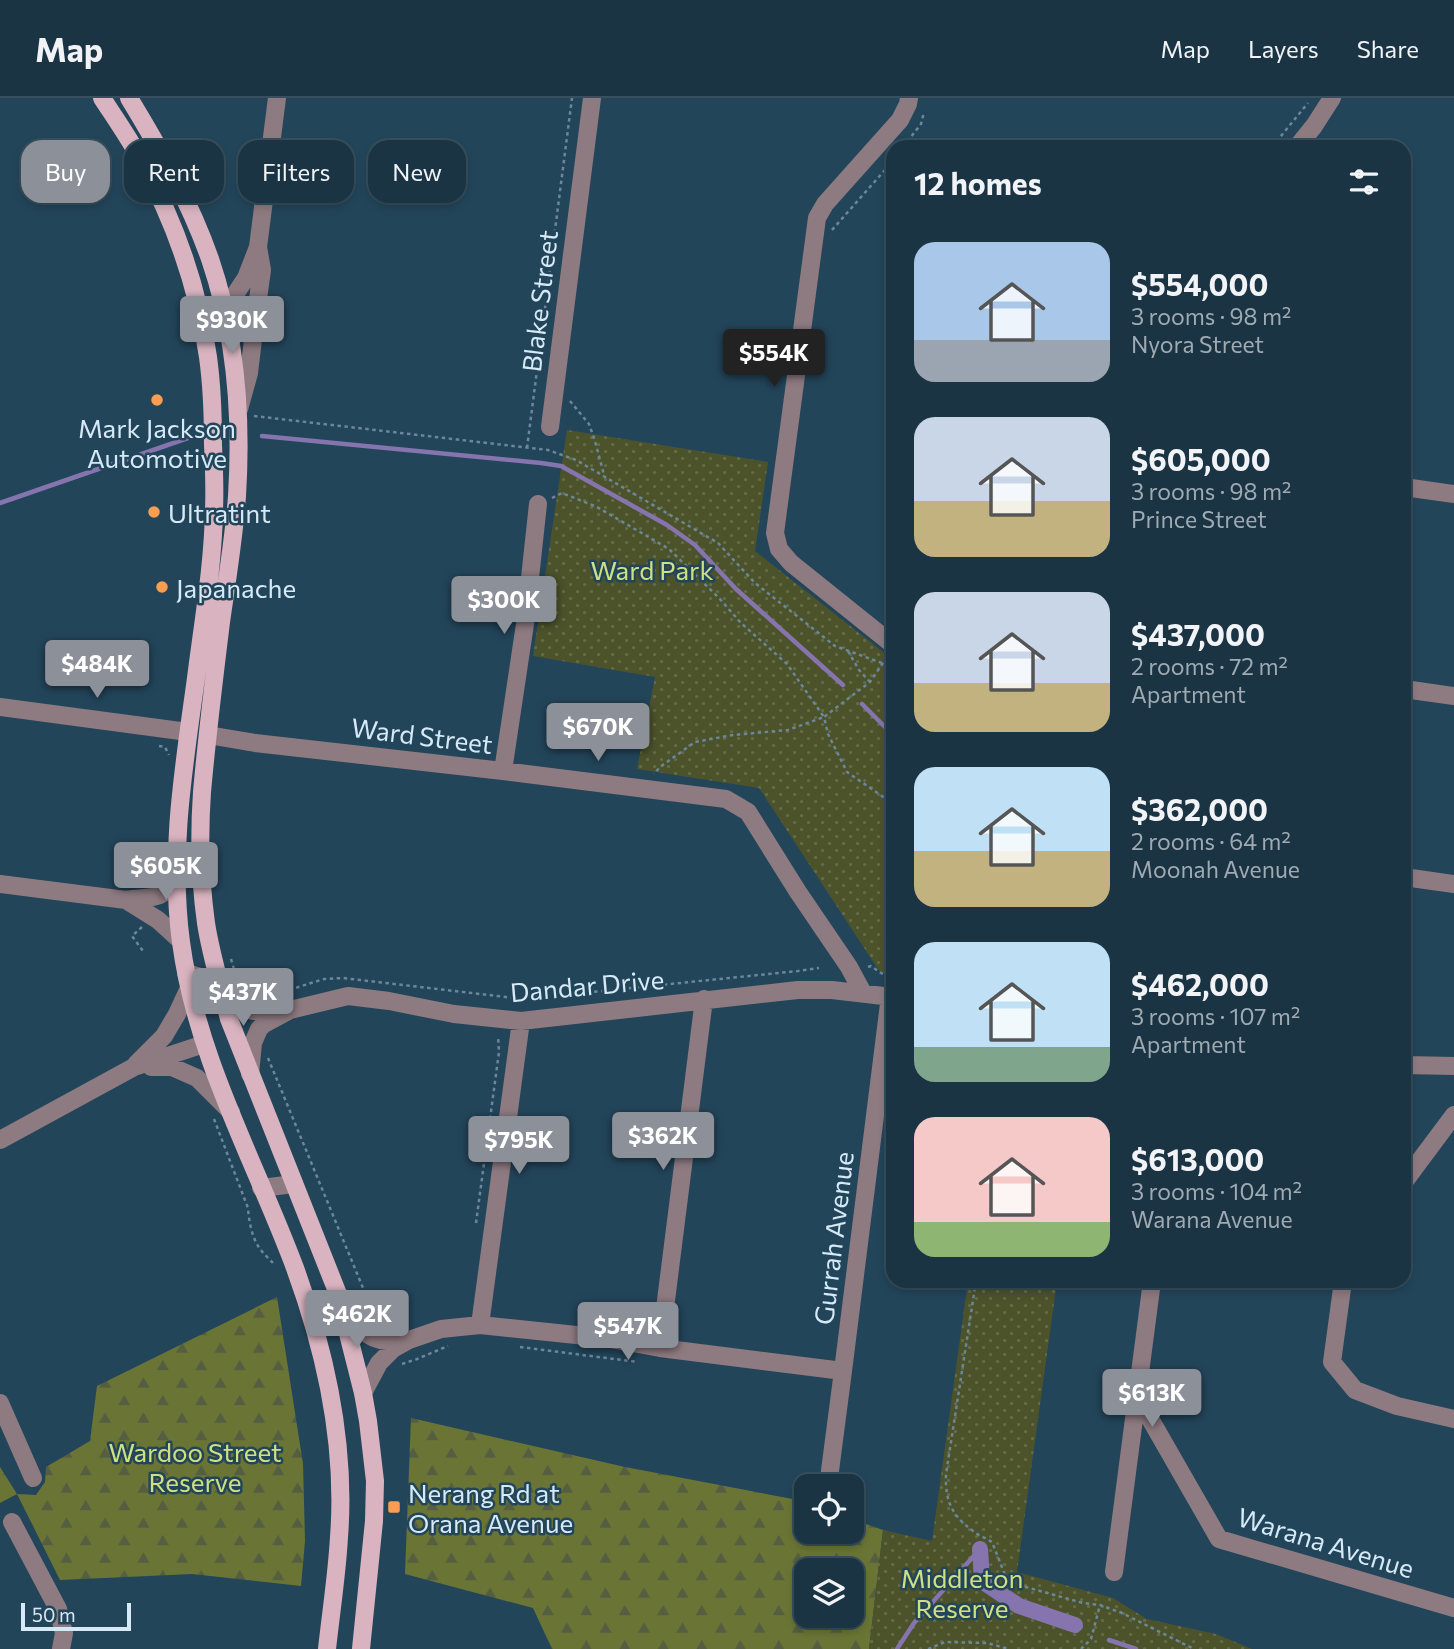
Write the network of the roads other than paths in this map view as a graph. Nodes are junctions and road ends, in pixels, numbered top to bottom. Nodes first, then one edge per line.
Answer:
1 (102, 98) edge
2 (129, 98) edge
3 (277, 98) edge
4 (592, 98) edge
5 (909, 98) edge
6 (1332, 98) edge
7 (1303, 140) edge
8 (258, 247) junction
9 (257, 306) junction
10 (226, 316) junction
11 (202, 324) junction
12 (238, 413) junction
13 (550, 427) dead end
14 (1411, 488) edge
15 (1454, 494) edge
16 (538, 504) road end
17 (886, 639) edge
18 (1411, 690) edge
19 (1454, 696) edge
20 (0, 707) edge
21 (188, 732) junction
22 (208, 735) junction
23 (503, 771) junction
24 (1411, 878) edge
25 (176, 880) junction
26 (0, 884) edge
27 (1454, 884) edge
28 (126, 900) junction
29 (180, 940) junction
30 (187, 980) junction
31 (220, 988) junction
32 (863, 993) junction
33 (886, 995) edge
34 (704, 999) junction
35 (290, 1010) junction
36 (521, 1021) junction
37 (886, 1036) edge
38 (204, 1044) junction
39 (1411, 1065) edge
40 (1454, 1066) edge
41 (134, 1067) junction
42 (250, 1074) junction
43 (222, 1115) junction
44 (1454, 1115) edge
45 (0, 1140) edge
46 (1411, 1173) edge
47 (295, 1184) junction
48 (261, 1188) junction
49 (1151, 1288) edge
50 (1342, 1288) edge
51 (338, 1294) junction
52 (480, 1325) junction
53 (409, 1340) junction
54 (660, 1348) junction
55 (844, 1371) junction
56 (363, 1393) junction
57 (1137, 1396) junction
58 (0, 1402) edge
59 (1454, 1419) edge
60 (830, 1474) edge
61 (33, 1478) dead end
62 (12, 1522) dead end
63 (1114, 1572) dead end
64 (1454, 1608) edge
65 (61, 1649) edge
66 (327, 1649) edge
67 (361, 1649) edge

1 - 11 main road
2 - 10 main road
3 - 8 street
4 - 13 street, Blake Street
5 - 17 street
6 - 7 street
8 - 9 street
8 - 10 street
9 - 10 street
9 - 12 street
10 - 11 street
10 - 12 main road
11 - 21 main road
12 - 22 main road
14 - 15 street
16 - 23 street
18 - 19 street
20 - 21 street
21 - 25 main road
22 - 23 street, Ward Street
22 - 31 main road
23 - 32 street, Ward Street
24 - 27 street
25 - 28 street
25 - 29 main road
26 - 28 street
28 - 29 street
29 - 30 main road
30 - 31 street
30 - 38 main road
30 - 41 street
31 - 35 street, Dandar Drive
31 - 38 main road
31 - 42 main road
32 - 33 street, Dandar Drive
32 - 34 street, Dandar Drive
34 - 36 street, Dandar Drive
34 - 54 street
35 - 36 street, Dandar Drive
35 - 42 street, Dandar Drive
36 - 52 street
37 - 55 street, Gurrah Avenue
38 - 41 street
38 - 43 main road
39 - 40 street
41 - 43 street
41 - 45 street
42 - 47 main road
43 - 48 main road
44 - 46 street
47 - 48 street
47 - 51 main road
48 - 66 main road
49 - 57 street
50 - 59 street
51 - 53 street
51 - 56 main road
52 - 53 street
52 - 54 street
53 - 56 street
54 - 55 street
55 - 60 street, Gurrah Avenue
56 - 67 main road
57 - 63 street
57 - 64 street, Warana Avenue
58 - 61 street
62 - 65 street

